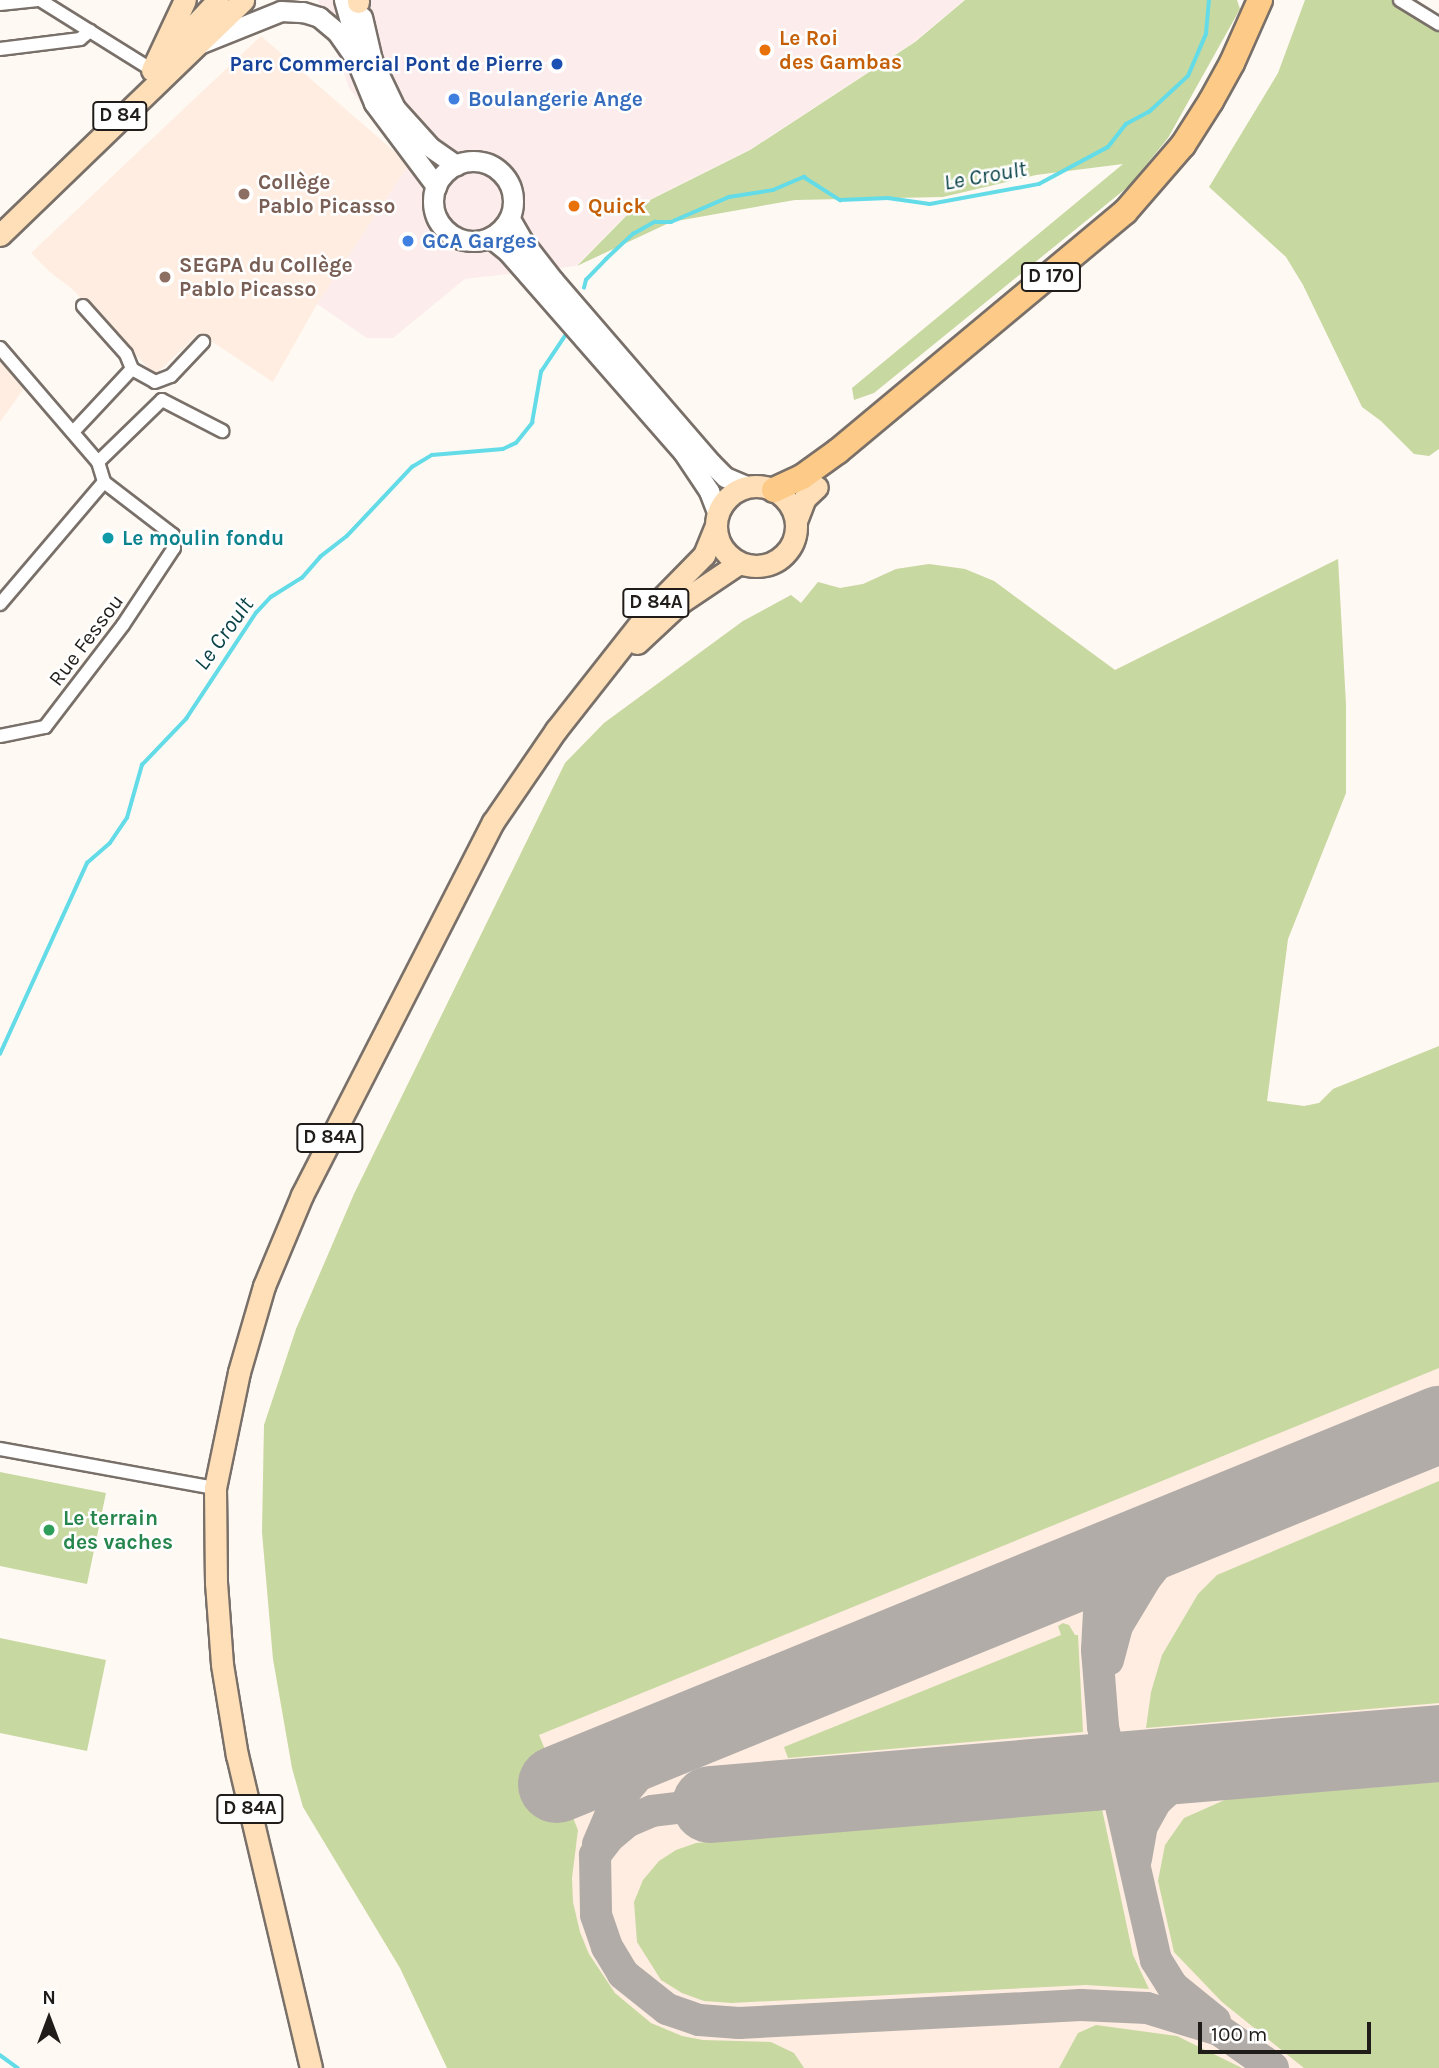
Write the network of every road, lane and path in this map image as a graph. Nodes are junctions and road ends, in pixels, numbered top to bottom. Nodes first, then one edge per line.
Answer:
1 (39, 0) edge
2 (185, 0) edge
3 (218, 0) edge
4 (243, 0) edge
5 (1260, 0) edge
6 (1275, 0) edge
7 (1400, 0) edge
8 (354, 1) edge
9 (0, 4) edge
10 (1439, 24) edge
11 (90, 31) junction
12 (195, 46) junction
13 (0, 49) edge
14 (355, 57) junction
15 (152, 70) junction
16 (456, 165) junction
17 (436, 186) junction
18 (0, 216) edge
19 (510, 219) junction
20 (0, 235) edge
21 (491, 238) junction
22 (83, 306) dead end
23 (202, 342) dead end
24 (0, 348) edge
25 (132, 369) junction
26 (222, 431) dead end
27 (73, 432) junction
28 (98, 462) junction
29 (104, 482) junction
30 (748, 487) junction
31 (817, 487) joint
32 (774, 491) junction
33 (717, 519) junction
34 (796, 521) junction
35 (739, 563) junction
36 (0, 604) edge
37 (595, 683) junction
38 (0, 736) edge
39 (225, 1437) junction
40 (0, 1449) edge
41 (215, 1488) junction
42 (215, 1546) junction
43 (311, 2068) edge

1 - 9 street
1 - 11 street
2 - 15 main road
3 - 15 main road, D 84
4 - 12 main road, D 84
5 - 32 highway, D 170
6 - 31 highway, D 170
7 - 10 street
8 - 14 main road
8 - 16 main road
11 - 13 street
11 - 15 street
12 - 14 main road
12 - 20 main road, D 84
14 - 17 main road
15 - 18 main road, D 84
16 - 17 main road
16 - 19 main road
17 - 21 main road
19 - 21 main road
19 - 30 main road
21 - 33 main road
22 - 25 street
23 - 25 street
24 - 27 street
25 - 27 street
26 - 28 street
27 - 28 street
28 - 29 street
29 - 36 street
29 - 38 street, Rue Fessou
30 - 32 main road
30 - 33 main road
31 - 34 main road, D 170
32 - 34 main road
33 - 35 main road
33 - 37 main road, D 84A
34 - 35 main road
35 - 37 main road, D 84A
37 - 39 main road, D 84A
39 - 41 main road, D 84A
39 - 42 main road, D 84A
40 - 41 street
41 - 42 main road, D 84A
42 - 43 main road, D 84A

